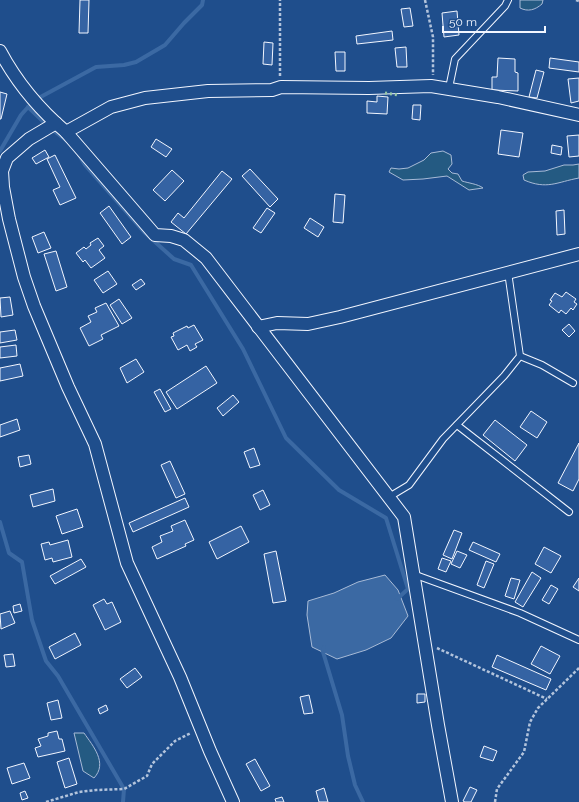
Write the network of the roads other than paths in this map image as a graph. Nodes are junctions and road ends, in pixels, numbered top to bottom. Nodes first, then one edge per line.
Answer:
1 (508, 0) edge
2 (0, 52) edge
3 (449, 88) junction
4 (579, 115) edge
5 (56, 123) junction
6 (66, 132) junction
7 (579, 254) edge
8 (508, 272) junction
9 (258, 327) junction
10 (520, 356) junction
11 (573, 383) dead end
12 (457, 425) junction
13 (389, 497) junction
14 (569, 512) dead end
15 (413, 574) junction
16 (579, 640) edge
17 (233, 802) edge
18 (452, 802) edge

1 - 3 lane
2 - 5 street
3 - 4 street
3 - 6 street
5 - 6 street
5 - 17 street
6 - 9 street
7 - 8 street
8 - 9 street
8 - 10 lane
9 - 13 street
10 - 11 lane
10 - 12 lane
12 - 13 lane
12 - 14 lane
13 - 15 street
15 - 16 lane
15 - 18 street

